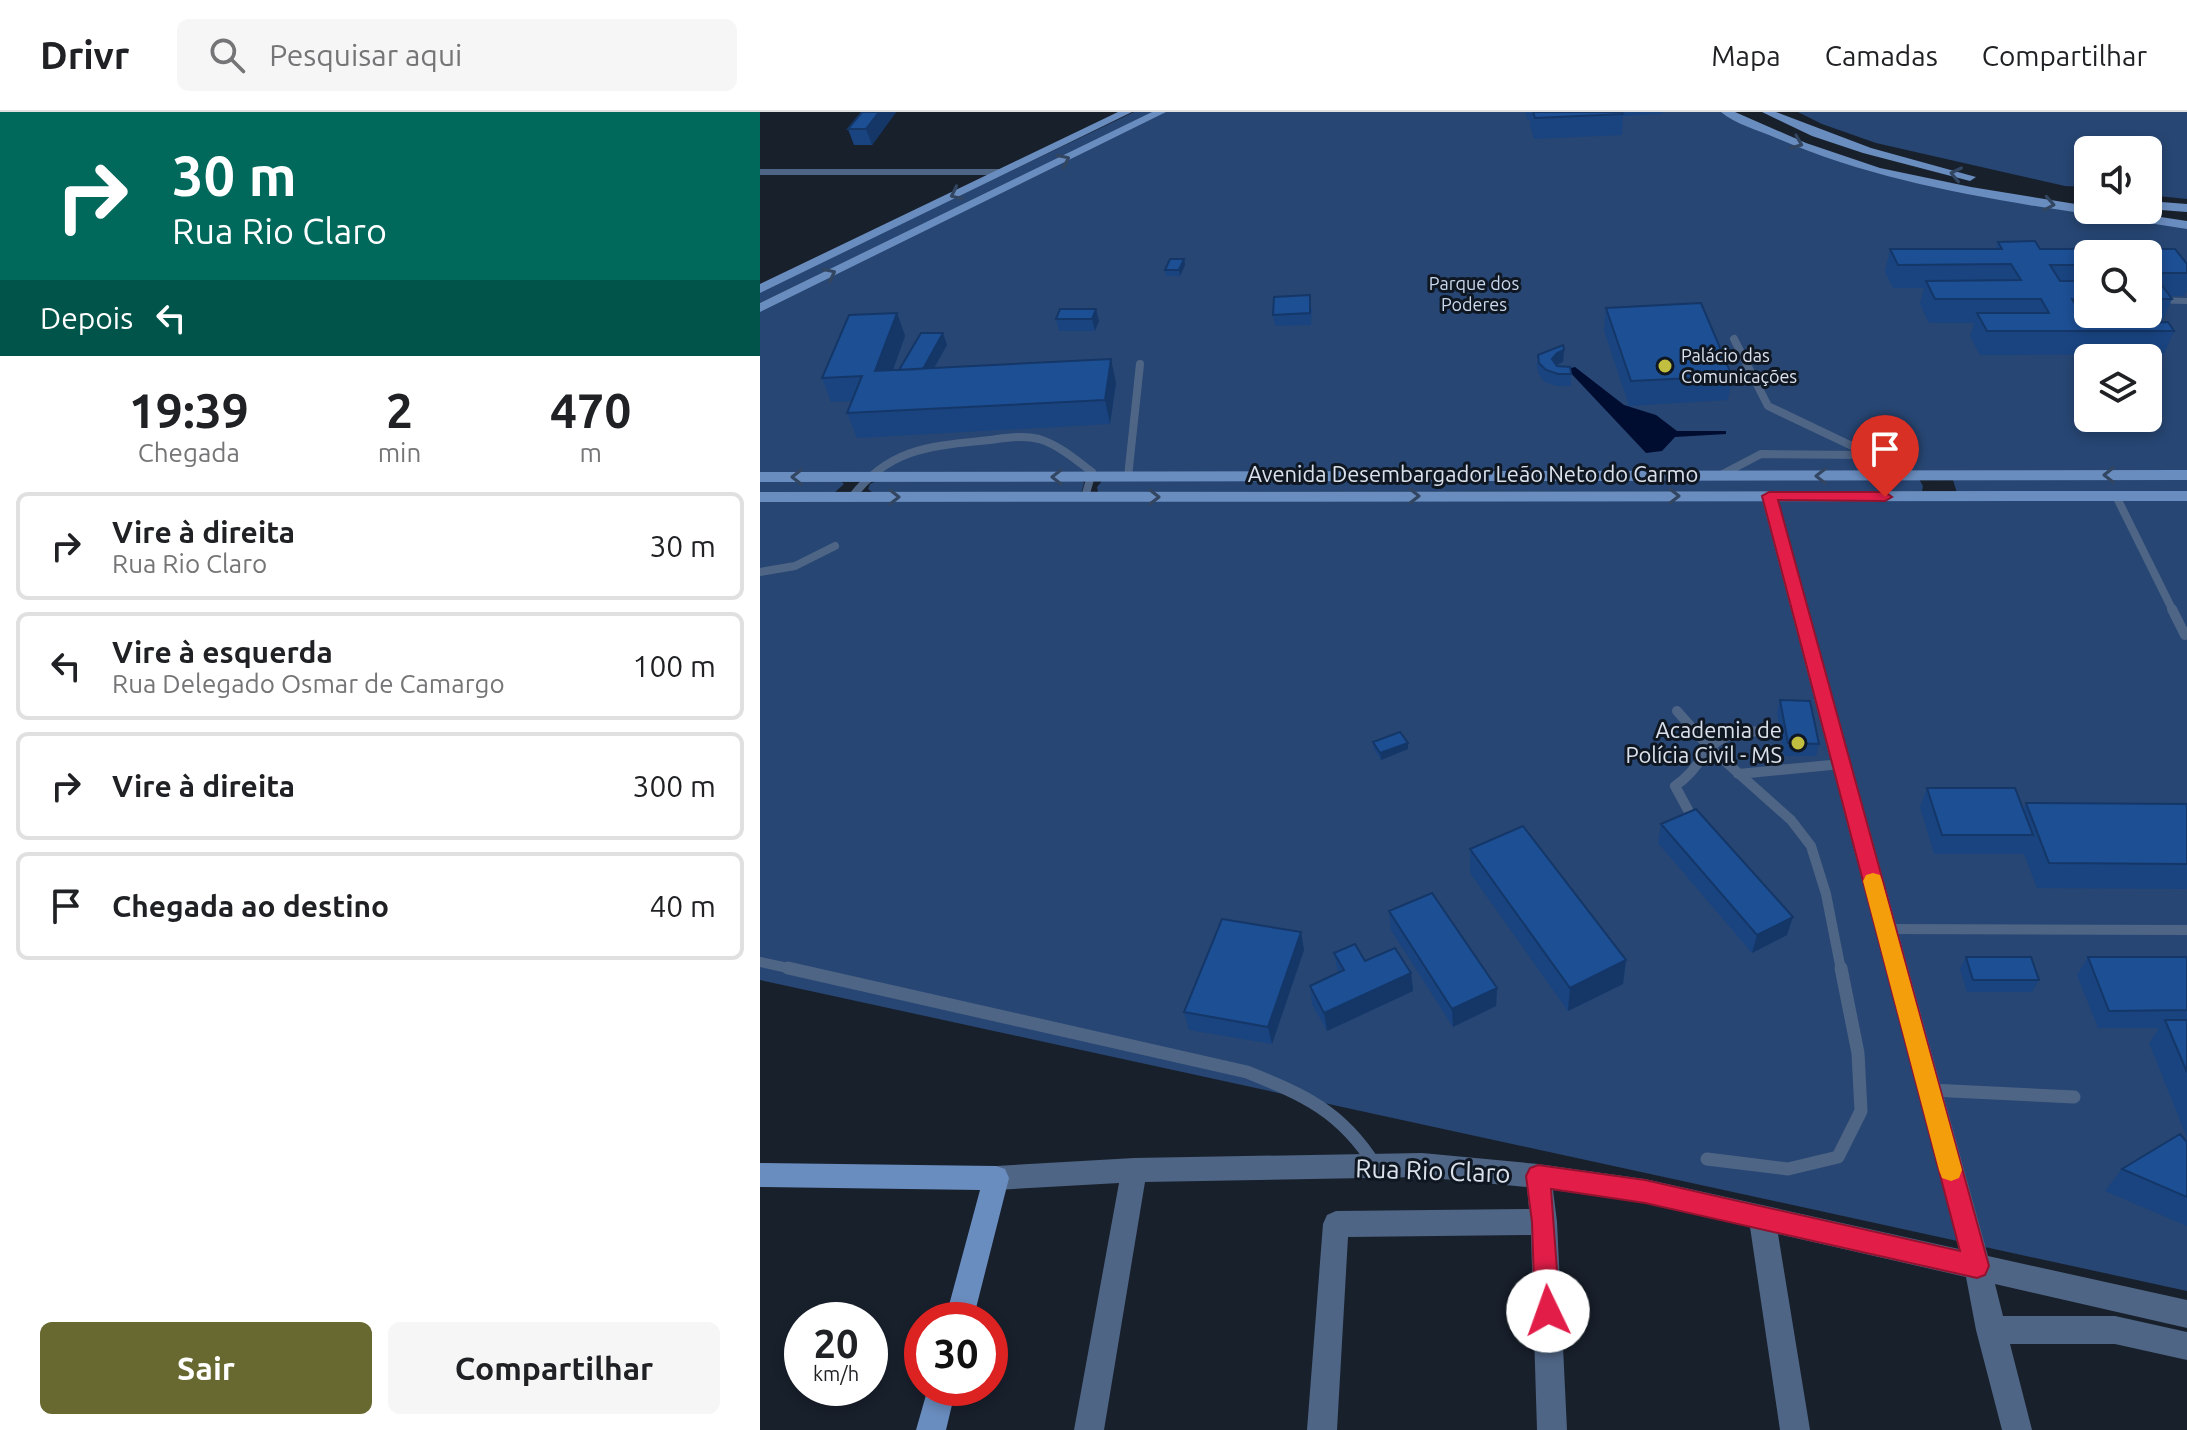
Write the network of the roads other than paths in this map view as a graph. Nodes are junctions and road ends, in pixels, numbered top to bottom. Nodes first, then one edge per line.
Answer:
1 (1127, 112) edge
2 (1161, 112) edge
3 (1726, 112) edge
4 (1767, 112) edge
5 (760, 172) edge
6 (1001, 172) junction
7 (2074, 194) edge
8 (2074, 206) edge
9 (2162, 206) edge
10 (2187, 208) edge
11 (2162, 221) edge
12 (2185, 226) edge
13 (760, 289) edge
14 (2162, 300) edge
15 (2187, 301) edge
16 (760, 308) edge
17 (1734, 339) dead end
18 (1140, 364) dead end
19 (1871, 455) junction
20 (2187, 475) edge
21 (1719, 476) junction
22 (1915, 476) junction
23 (1933, 476) junction
24 (760, 477) edge
25 (864, 477) junction
26 (1091, 477) junction
27 (1128, 477) junction
28 (1769, 496) junction
29 (2116, 496) junction
30 (2187, 496) edge
31 (760, 497) edge
32 (852, 497) junction
33 (1085, 497) junction
34 (1943, 497) junction
35 (835, 546) dead end
36 (760, 572) edge
37 (2185, 635) dead end
38 (1677, 711) dead end
39 (1780, 730) edge
40 (1709, 747) junction
41 (1841, 764) junction
42 (1738, 774) junction
43 (1688, 810) edge
44 (1886, 929) junction
45 (2187, 930) edge
46 (760, 962) edge
47 (1929, 1090) junction
48 (2074, 1097) dead end
49 (1707, 1159) dead end
50 (1376, 1166) junction
51 (1134, 1170) junction
52 (760, 1175) edge
53 (1538, 1176) junction
54 (996, 1178) junction
55 (1762, 1218) junction
56 (1544, 1222) junction
57 (1977, 1266) junction
58 (964, 1302) edge
59 (2187, 1314) edge
60 (1990, 1330) junction
61 (2187, 1346) edge
62 (937, 1406) edge
63 (931, 1430) edge
64 (1089, 1430) edge
65 (1322, 1430) edge
66 (1552, 1430) edge
67 (1795, 1430) edge
68 (2017, 1430) edge

1 - 6 main road
16 -> 2 main road
3 -> 8 main road
7 -> 4 main road
5 - 6 street
6 -> 13 main road
9 - 10 main road
11 - 12 main road
14 - 15 lane
17 - 19 lane
18 - 27 lane
19 - 21 lane
19 - 22 lane
20 -> 23 main road, Avenida Desembargador Leão Neto do Carmo
22 -> 21 main road, Avenida Desembargador Leão Neto do Carmo
21 - 27 main road, Avenida Desembargador Leão Neto do Carmo
22 - 23 main road, Avenida Desembargador Leão Neto do Carmo
23 - 34 main road
25 -> 24 main road, Avenida Desembargador Leão Neto do Carmo
26 -> 25 main road, Avenida Desembargador Leão Neto do Carmo
25 - 26 lane
25 - 32 lane
26 - 27 main road, Avenida Desembargador Leão Neto do Carmo
26 - 33 lane
33 -> 28 main road, Avenida Desembargador Leão Neto do Carmo
28 - 34 main road, Avenida Desembargador Leão Neto do Carmo
28 - 41 street
29 - 30 main road, Avenida Desembargador Leão Neto do Carmo
29 - 34 main road, Avenida Desembargador Leão Neto do Carmo
29 - 37 lane
31 - 32 main road, Avenida Desembargador Leão Neto do Carmo
32 -> 33 main road, Avenida Desembargador Leão Neto do Carmo
35 - 36 lane
38 - 40 lane
39 - 40 lane
40 - 42 lane
40 - 43 lane
41 - 42 lane
41 - 44 street
42 - 49 lane
44 - 45 lane
44 - 47 street
46 - 50 lane
47 - 48 lane
47 - 57 street
50 - 51 street, Rua Rio Claro
50 - 53 street, Rua Rio Claro
51 - 54 street, Rua Rio Claro
51 - 64 street
52 - 54 main road, Rua Rio Claro
53 - 55 street, Rua Rio Claro
53 - 56 street
54 - 58 main road
55 - 57 street, Rua Rio Claro
55 - 67 street
56 - 65 street
56 - 66 street
57 - 59 street, Rua Rio Claro
57 - 60 street
60 - 61 street
60 - 68 street
62 - 63 main road

